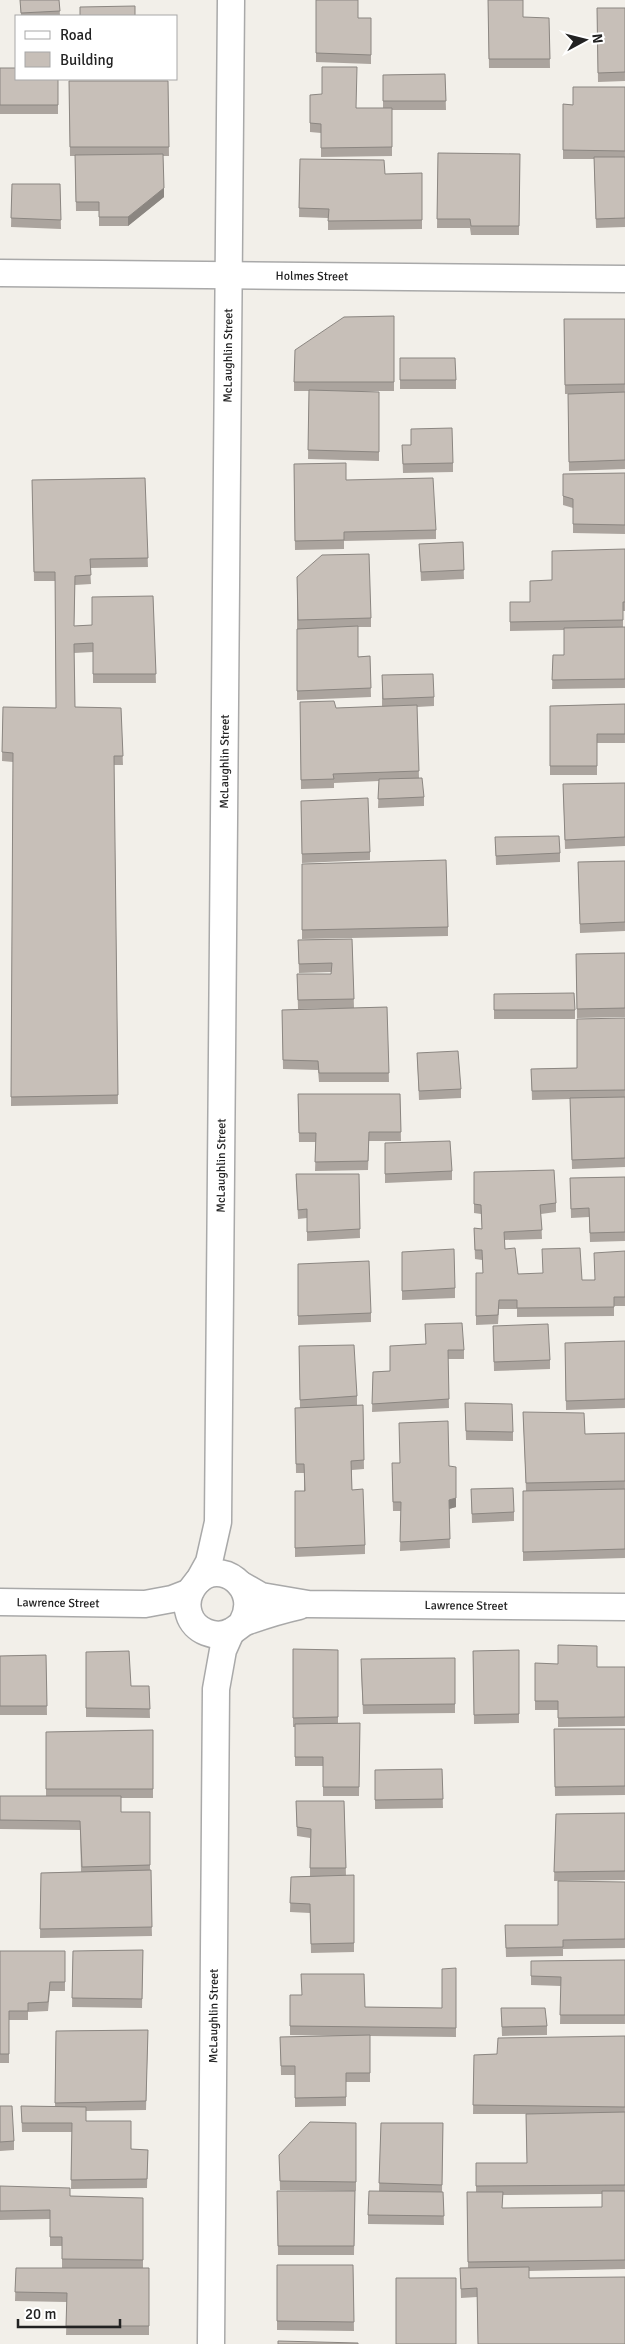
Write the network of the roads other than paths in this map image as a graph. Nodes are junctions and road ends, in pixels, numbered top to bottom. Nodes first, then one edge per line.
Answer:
1 (231, 0) edge
2 (0, 273) edge
3 (230, 275) junction
4 (625, 279) edge
5 (218, 1522) junction
6 (237, 1581) junction
7 (194, 1586) junction
8 (0, 1602) edge
9 (144, 1604) junction
10 (308, 1604) junction
11 (625, 1607) edge
12 (195, 1624) junction
13 (236, 1627) junction
14 (216, 1689) junction
15 (211, 2344) edge

1 - 3 street, McLaughlin Street
2 - 3 street, Holmes Street
3 - 4 street, Holmes Street
3 - 5 street, McLaughlin Street
5 - 6 street, McLaughlin Street
5 - 7 street, McLaughlin Street
6 - 7 street
6 - 10 street, Lawrence Street
6 - 13 street
7 - 9 street, Lawrence Street
7 - 12 street
8 - 9 street, Lawrence Street
9 - 12 street, Lawrence Street
10 - 11 street, Lawrence Street
10 - 13 street, Lawrence Street
12 - 13 street
12 - 14 street, McLaughlin Street
13 - 14 street, McLaughlin Street
14 - 15 street, McLaughlin Street

